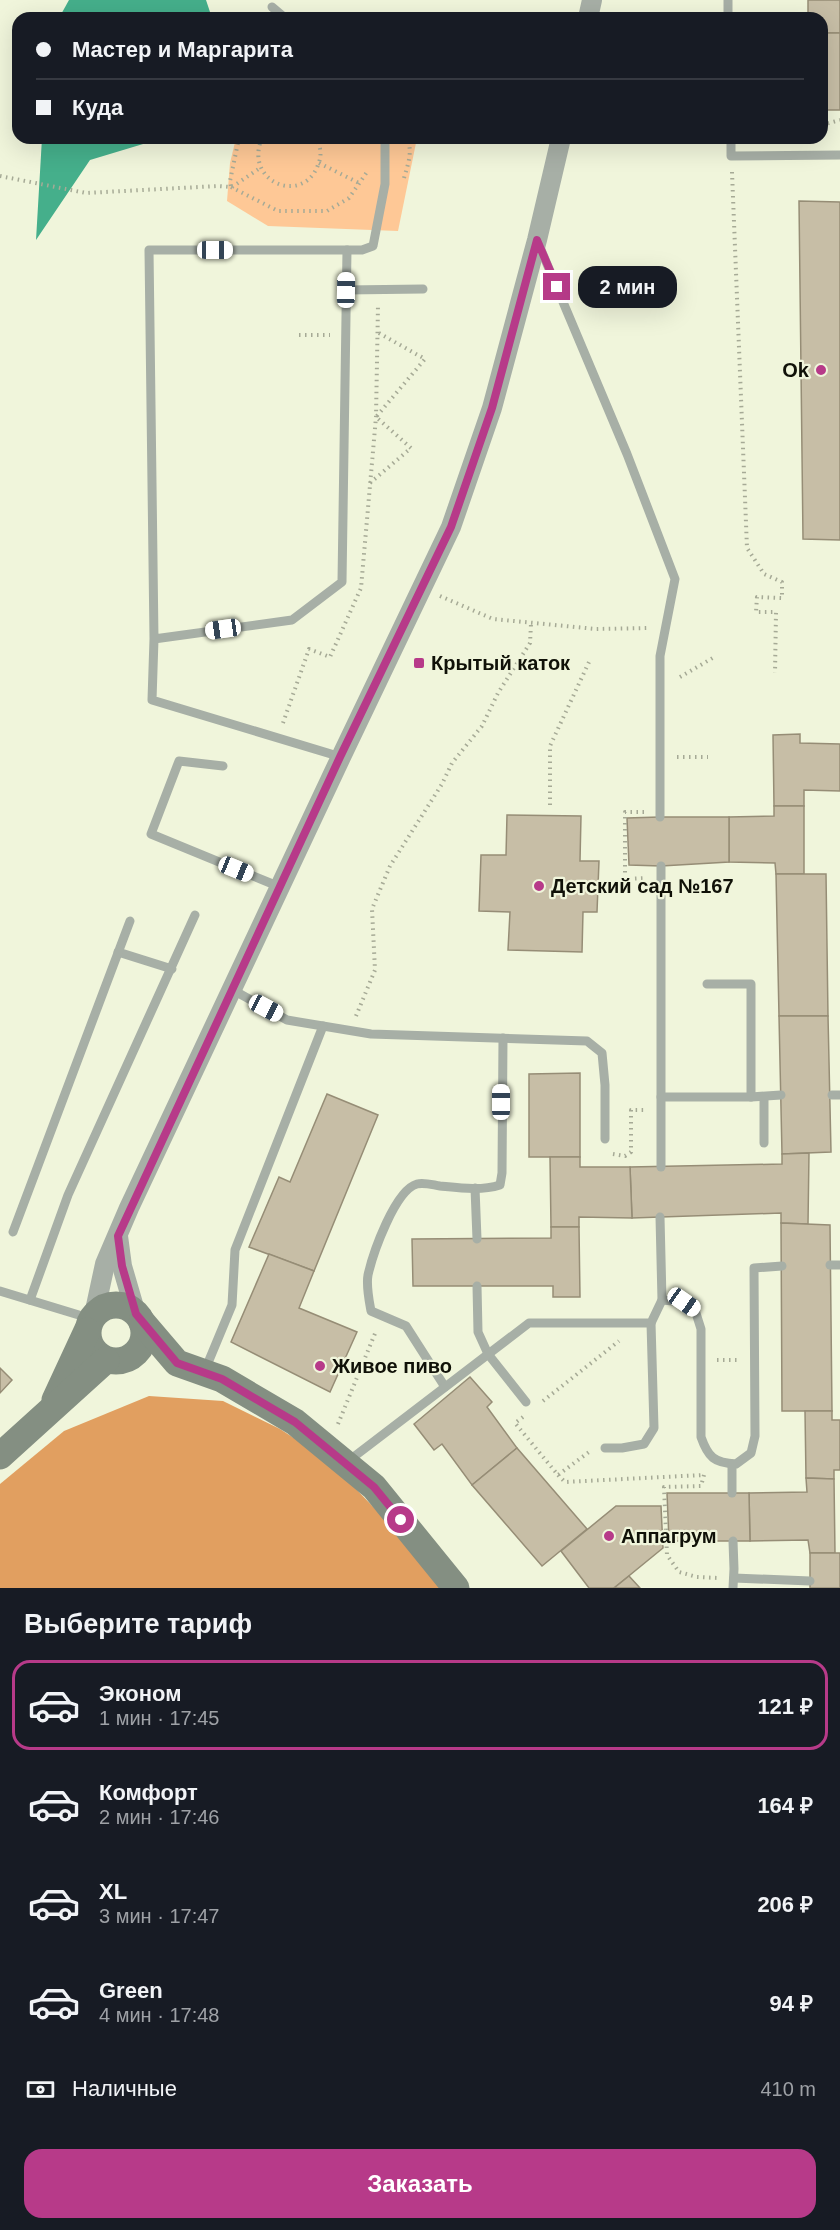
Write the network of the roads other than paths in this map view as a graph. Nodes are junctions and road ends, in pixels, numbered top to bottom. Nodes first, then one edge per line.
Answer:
1 (272, 7) dead end
2 (278, 12) edge
3 (385, 144) edge
4 (560, 144) edge
5 (731, 144) edge
6 (840, 155) edge
7 (537, 240) junction
8 (347, 250) junction
9 (423, 289) dead end
10 (346, 290) junction
11 (154, 639) junction
12 (340, 757) junction
13 (223, 766) dead end
14 (660, 814) road end
15 (661, 866) dead end
16 (280, 887) junction
17 (195, 915) dead end
18 (130, 921) dead end
19 (118, 952) junction
20 (172, 969) junction
21 (707, 984) dead end
22 (233, 990) junction
23 (323, 1026) junction
24 (503, 1038) junction
25 (781, 1095) dead end
26 (661, 1097) junction
27 (751, 1097) junction
28 (764, 1097) junction
29 (605, 1139) dead end
30 (764, 1143) dead end
31 (662, 1167) dead end
32 (475, 1188) junction
33 (660, 1217) dead end
34 (13, 1232) dead end
35 (118, 1236) junction
36 (477, 1239) dead end
37 (782, 1266) dead end
38 (477, 1286) dead end
39 (0, 1291) edge
40 (30, 1300) junction
41 (662, 1300) junction
42 (139, 1318) junction
43 (91, 1322) junction
44 (651, 1323) junction
45 (488, 1354) junction
46 (115, 1360) junction
47 (177, 1363) junction
48 (205, 1372) junction
49 (445, 1387) junction
50 (526, 1402) dead end
51 (49, 1412) junction
52 (605, 1448) road end
53 (0, 1456) edge
54 (345, 1463) junction
55 (732, 1464) junction
56 (732, 1493) dead end
57 (733, 1541) dead end
58 (810, 1581) dead end
59 (733, 1583) edge
60 (456, 1588) edge

1 - 2 lane
3 - 8 lane
4 - 7 street
5 - 6 lane
7 - 12 street
7 - 14 lane
8 - 10 lane
8 - 11 lane
9 - 10 lane
10 - 11 lane
11 - 12 lane
12 - 16 street
13 - 16 lane
15 - 26 lane
16 - 22 street
17 - 20 lane
18 - 19 lane
19 - 20 lane
19 - 34 lane
20 - 40 lane
21 - 27 lane
22 - 23 lane
22 - 35 street
23 - 24 lane
23 - 48 lane
24 - 29 lane
24 - 32 lane
25 - 28 lane
26 - 27 lane
26 - 31 lane
27 - 28 lane
28 - 30 lane
32 - 36 lane
32 - 49 lane
33 - 41 lane
35 - 42 street
35 - 43 street
37 - 55 lane
38 - 45 lane
39 - 40 lane
40 - 43 lane
41 - 44 lane
41 - 55 lane
42 - 43 street
42 - 46 street
42 - 47 street
43 - 46 street
43 - 51 street
44 - 45 lane
44 - 52 lane
45 - 49 lane
45 - 50 lane
46 - 47 street
46 - 51 street
47 - 48 street
48 - 54 street
49 - 54 lane
51 - 53 street
54 - 60 street
55 - 56 lane
57 - 59 lane
58 - 59 lane

